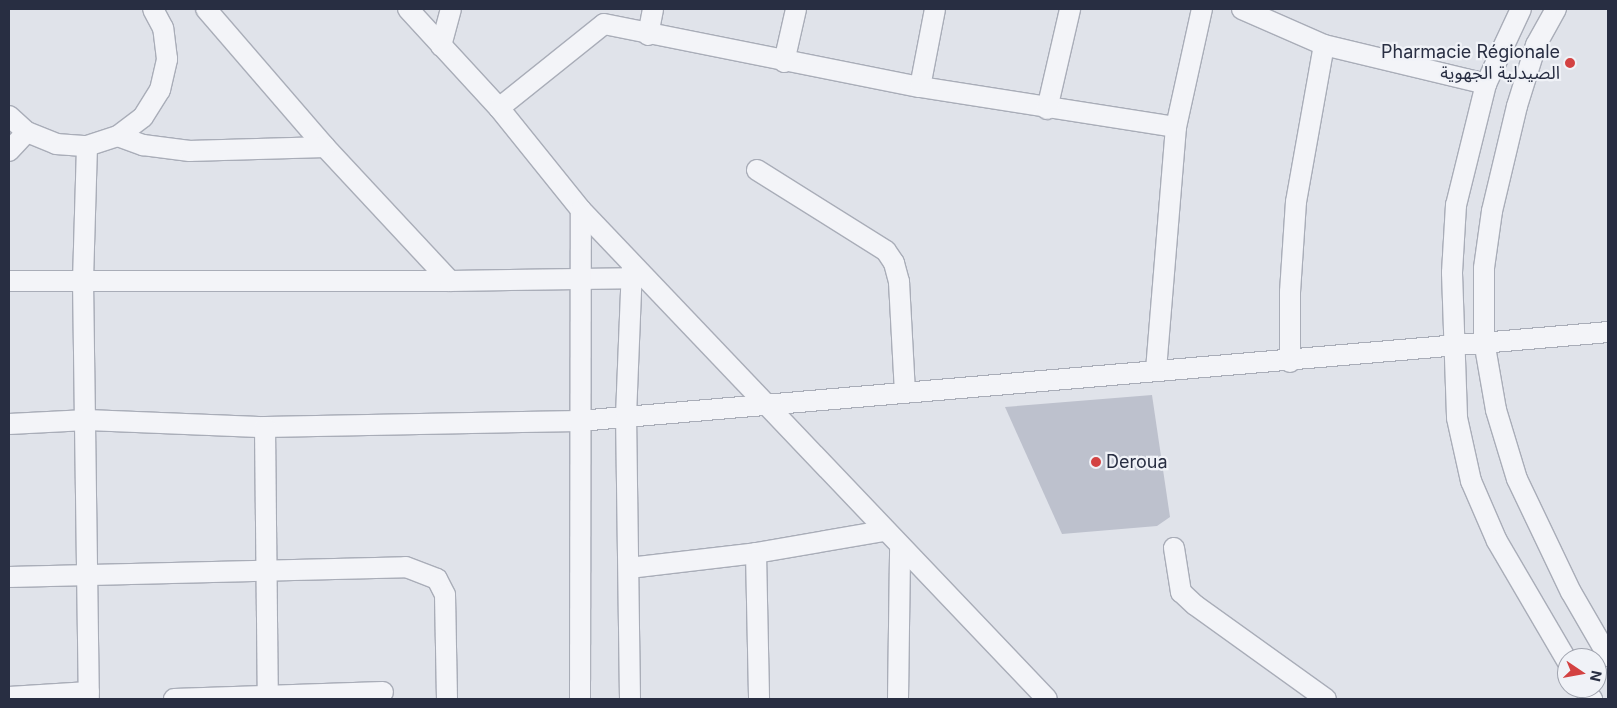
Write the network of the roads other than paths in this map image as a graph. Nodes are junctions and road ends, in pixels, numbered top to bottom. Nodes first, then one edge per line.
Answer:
1 (153, 9) edge
2 (206, 9) edge
3 (408, 9) edge
4 (451, 9) edge
5 (653, 9) edge
6 (796, 9) edge
7 (935, 9) edge
8 (1070, 9) edge
9 (1202, 9) edge
10 (1242, 9) edge
11 (1521, 9) edge
12 (1556, 9) edge
13 (606, 17) edge
14 (648, 35) junction
15 (1324, 45) junction
16 (441, 46) junction
17 (784, 62) junction
18 (1486, 84) junction
19 (920, 87) junction
20 (499, 108) junction
21 (1047, 109) junction
22 (9, 116) edge
23 (1176, 127) junction
24 (27, 132) junction
25 (118, 136) junction
26 (87, 146) junction
27 (325, 148) junction
28 (9, 151) edge
29 (757, 170) dead end
30 (581, 210) junction
31 (631, 272) junction
32 (581, 276) junction
33 (83, 280) junction
34 (9, 281) edge
35 (450, 282) junction
36 (1608, 332) edge
37 (1484, 341) junction
38 (1453, 344) junction
39 (1290, 362) junction
40 (1156, 370) junction
41 (906, 393) junction
42 (768, 405) junction
43 (626, 416) junction
44 (87, 420) junction
45 (579, 421) junction
46 (9, 424) edge
47 (265, 427) junction
48 (884, 531) junction
49 (900, 548) junction
50 (1174, 548) dead end
51 (756, 553) junction
52 (629, 568) junction
53 (266, 572) junction
54 (86, 576) junction
55 (9, 577) edge
56 (1559, 648) edge
57 (1608, 656) edge
58 (383, 692) dead end
59 (89, 696) edge
60 (268, 697) edge
61 (9, 698) edge
62 (174, 699) edge
63 (447, 699) edge
64 (580, 699) edge
65 (630, 699) edge
66 (759, 699) edge
67 (898, 699) edge
68 (1047, 699) edge
69 (1326, 699) edge

1 - 25 street
2 - 27 street
3 - 16 street
4 - 16 street
5 - 14 street
6 - 17 street
7 - 19 street
8 - 21 street
9 - 23 street
10 - 15 street
11 - 18 street
12 - 37 street
13 - 14 street
13 - 20 street
14 - 17 street
15 - 18 street
15 - 39 street
16 - 20 street
17 - 19 street
18 - 38 street
19 - 21 street
20 - 30 street
21 - 23 street
22 - 24 street
23 - 40 street
24 - 26 street
24 - 28 street
25 - 26 street
25 - 27 street
26 - 33 street
27 - 35 street
29 - 41 street
30 - 31 street
30 - 32 street
31 - 32 street
31 - 42 street
31 - 43 street
32 - 35 street
32 - 45 street
33 - 34 street
33 - 35 street
33 - 44 street
36 - 37 street
37 - 38 street
37 - 57 street
38 - 39 street
38 - 56 street
39 - 40 street
40 - 41 street
41 - 42 street
42 - 43 street
42 - 48 street
43 - 45 street
43 - 52 street
44 - 46 street
44 - 47 street
44 - 54 street
45 - 47 street
45 - 64 street
47 - 53 street
48 - 49 street
48 - 51 street
49 - 67 street
49 - 68 street
50 - 69 street
51 - 52 street
51 - 66 street
52 - 65 street
53 - 54 street
53 - 60 street
53 - 63 street
54 - 55 street
54 - 59 street
58 - 60 street
59 - 61 street
60 - 62 street

